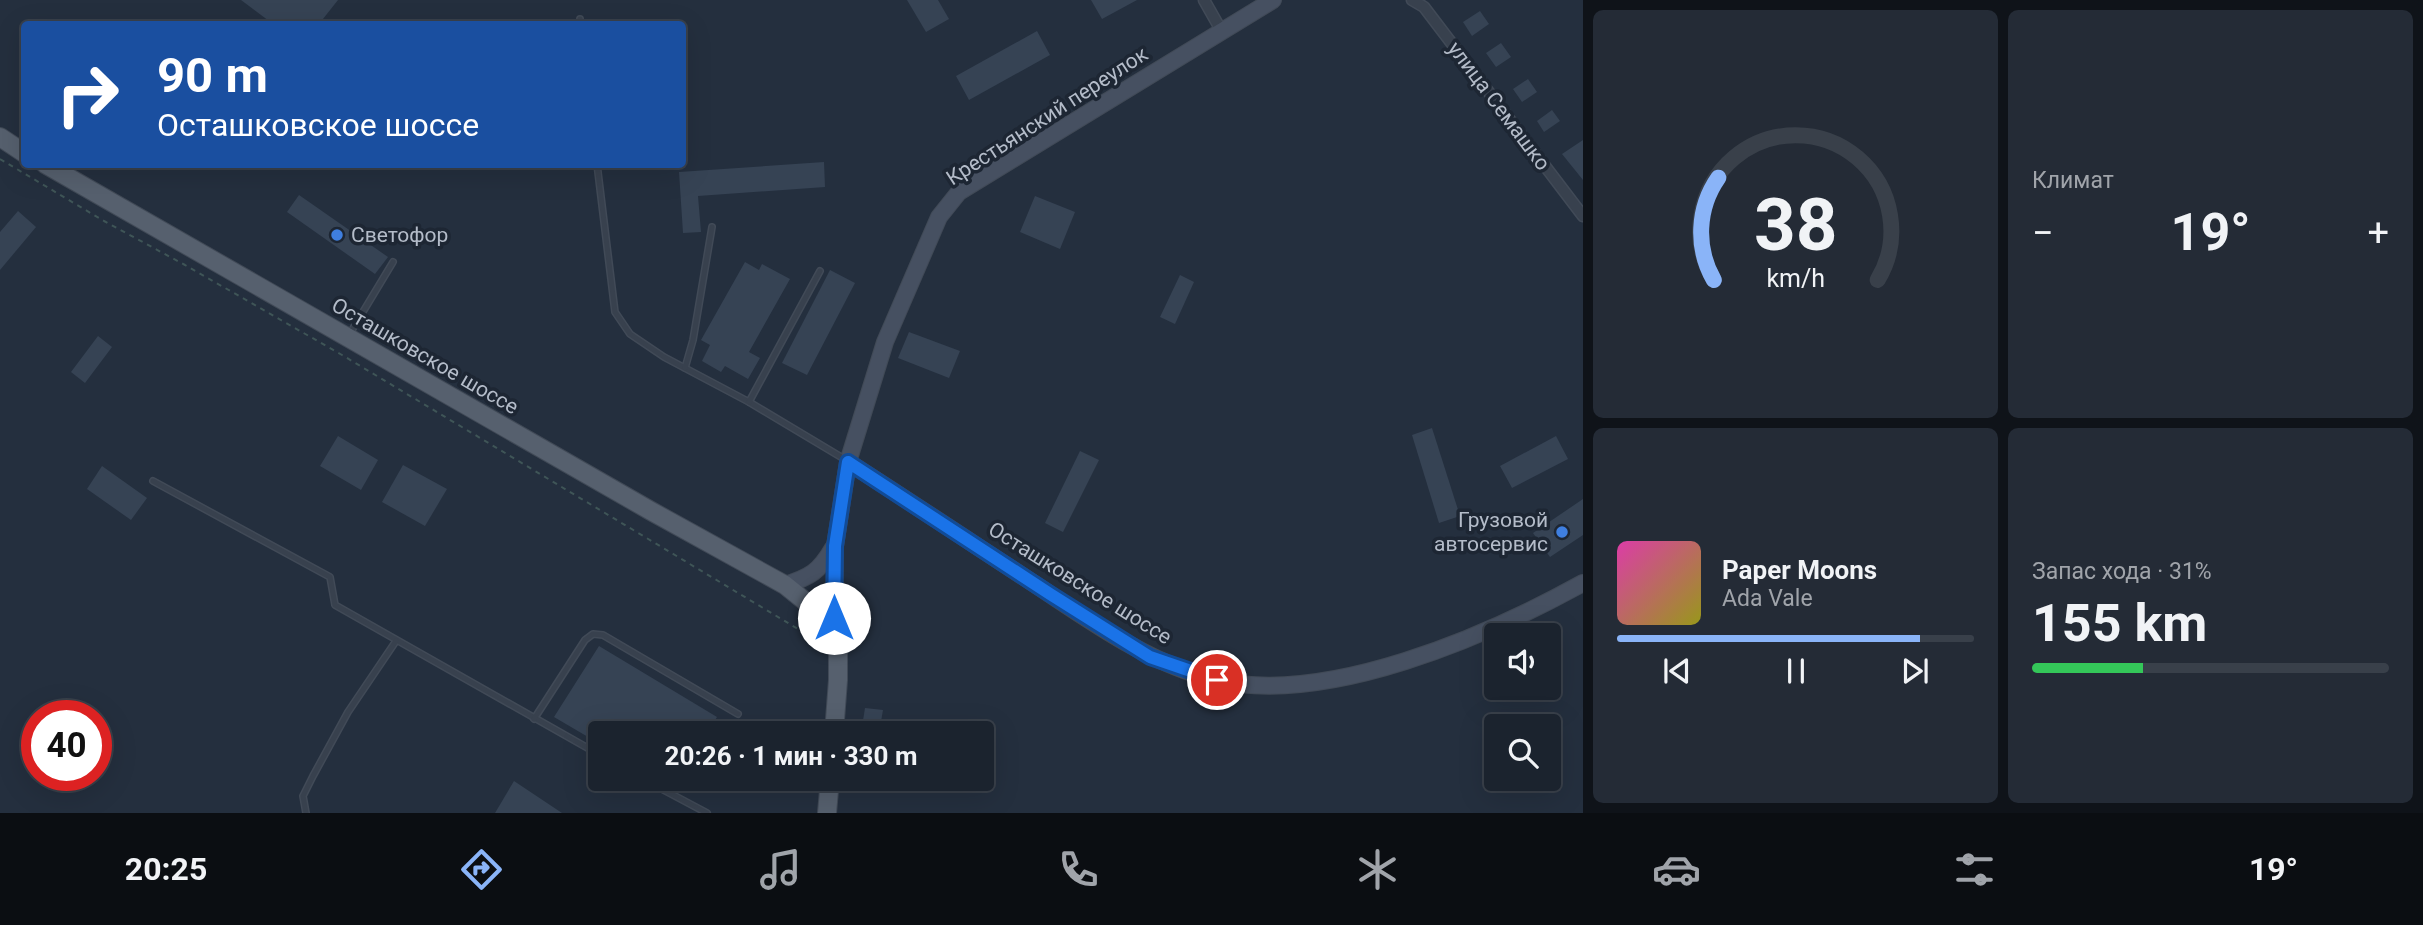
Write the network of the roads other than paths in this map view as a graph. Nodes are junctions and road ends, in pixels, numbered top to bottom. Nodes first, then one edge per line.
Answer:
1 (1204, 0) edge
2 (1273, 0) edge
3 (1412, 0) edge
4 (1221, 30) junction
5 (2, 147) edge
6 (21, 152) edge
7 (52, 168) edge
8 (597, 168) edge
9 (1583, 216) edge
10 (712, 227) dead end
11 (393, 261) dead end
12 (820, 271) dead end
13 (348, 338) junction
14 (685, 368) junction
15 (749, 402) junction
16 (848, 462) junction
17 (153, 481) dead end
18 (835, 546) junction
19 (1583, 583) edge
20 (785, 585) junction
21 (396, 640) junction
22 (834, 641) junction
23 (738, 714) dead end
24 (534, 719) junction
25 (835, 721) edge
26 (588, 748) edge
27 (666, 791) edge
28 (829, 791) edge
29 (306, 813) edge
30 (707, 813) edge
31 (827, 813) edge

1 - 4 street
2 - 4 street, Крестьянский переулок
3 - 9 street, улица Семашко
4 - 16 street, Крестьянский переулок
5 - 6 main road
7 - 13 main road, Осташковское шоссе
8 - 14 lane
10 - 14 lane
11 - 13 lane
12 - 15 lane
13 - 20 main road, Осташковское шоссе
14 - 15 lane
15 - 16 lane
16 - 18 street, Крестьянский переулок
16 - 19 street, Осташковское шоссе
17 - 21 lane
18 - 20 street
18 - 22 street, Крестьянский переулок
20 - 22 main road, Осташковское шоссе
21 - 24 lane
21 - 29 lane
22 - 25 main road
23 - 24 lane
24 - 26 lane
27 - 30 lane
28 - 31 main road

